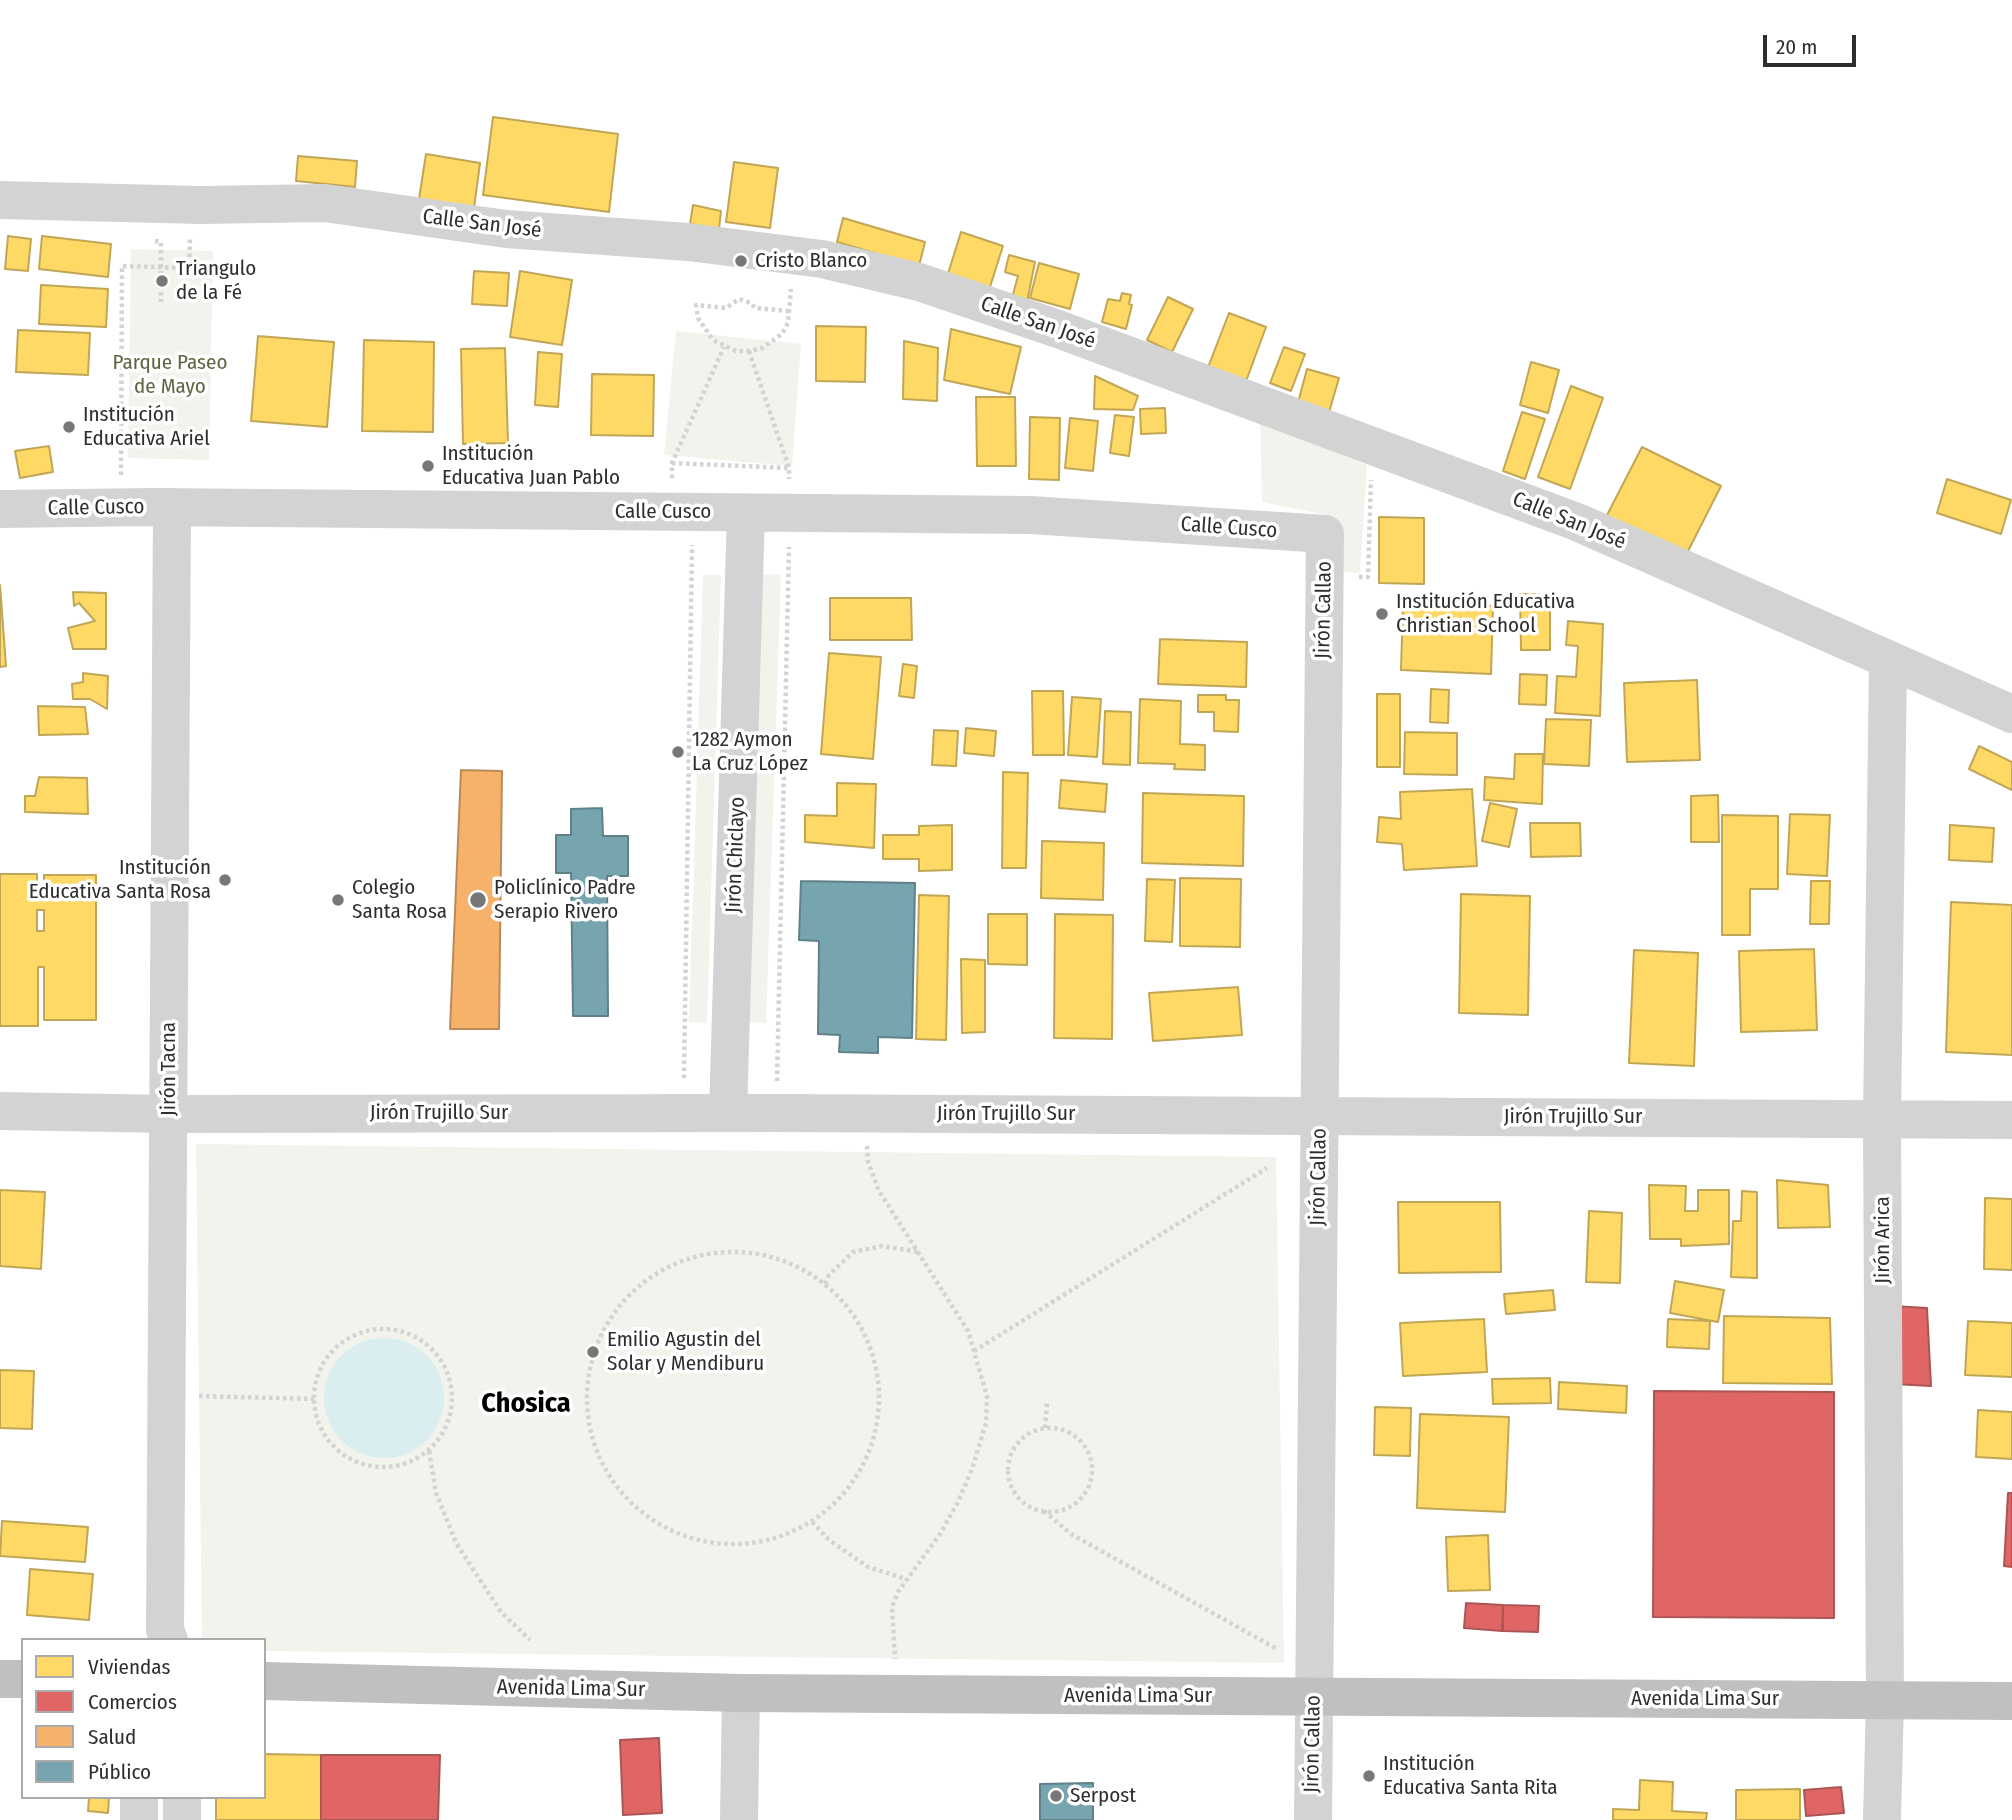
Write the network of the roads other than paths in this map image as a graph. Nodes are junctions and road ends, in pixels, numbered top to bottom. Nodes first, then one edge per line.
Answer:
1 (0, 200) edge
2 (172, 508) junction
3 (0, 509) edge
4 (746, 513) junction
5 (1325, 534) joint
6 (1888, 660) junction
7 (2012, 714) edge
8 (0, 1111) edge
9 (728, 1113) junction
10 (169, 1114) junction
11 (1319, 1116) junction
12 (1882, 1119) junction
13 (2012, 1120) edge
14 (164, 1636) edge
15 (0, 1679) edge
16 (21, 1679) edge
17 (266, 1681) edge
18 (741, 1693) junction
19 (1314, 1697) junction
20 (1885, 1700) junction
21 (2012, 1701) edge
22 (139, 1799) edge
23 (182, 1799) edge
24 (139, 1820) edge
25 (182, 1820) edge
26 (739, 1820) edge
27 (1313, 1820) edge
28 (1882, 1820) edge

1 - 6 street, Calle San José
2 - 3 street, Calle Cusco
2 - 4 street, Calle Cusco
2 - 10 street, Jirón Tacna
4 - 5 street, Calle Cusco
4 - 9 street, Jirón Chiclayo
5 - 11 street, Jirón Callao
6 - 7 street, Calle San José
6 - 12 street, Jirón Arica
8 - 10 street, Jirón Trujillo Sur
9 - 10 street, Jirón Trujillo Sur
9 - 11 street, Jirón Trujillo Sur
10 - 14 street, Jirón Tacna
11 - 12 street, Jirón Trujillo Sur
11 - 19 street, Jirón Callao
12 - 13 street, Jirón Trujillo Sur
12 - 20 street, Jirón Arica
15 - 16 highway
17 - 18 highway, Avenida Lima Sur
18 - 19 highway, Avenida Lima Sur
18 - 26 street
19 - 20 highway, Avenida Lima Sur
19 - 27 street, Jirón Callao
20 - 21 highway, Avenida Lima Sur
20 - 28 street, Jirón Arica
22 - 24 street
23 - 25 street

